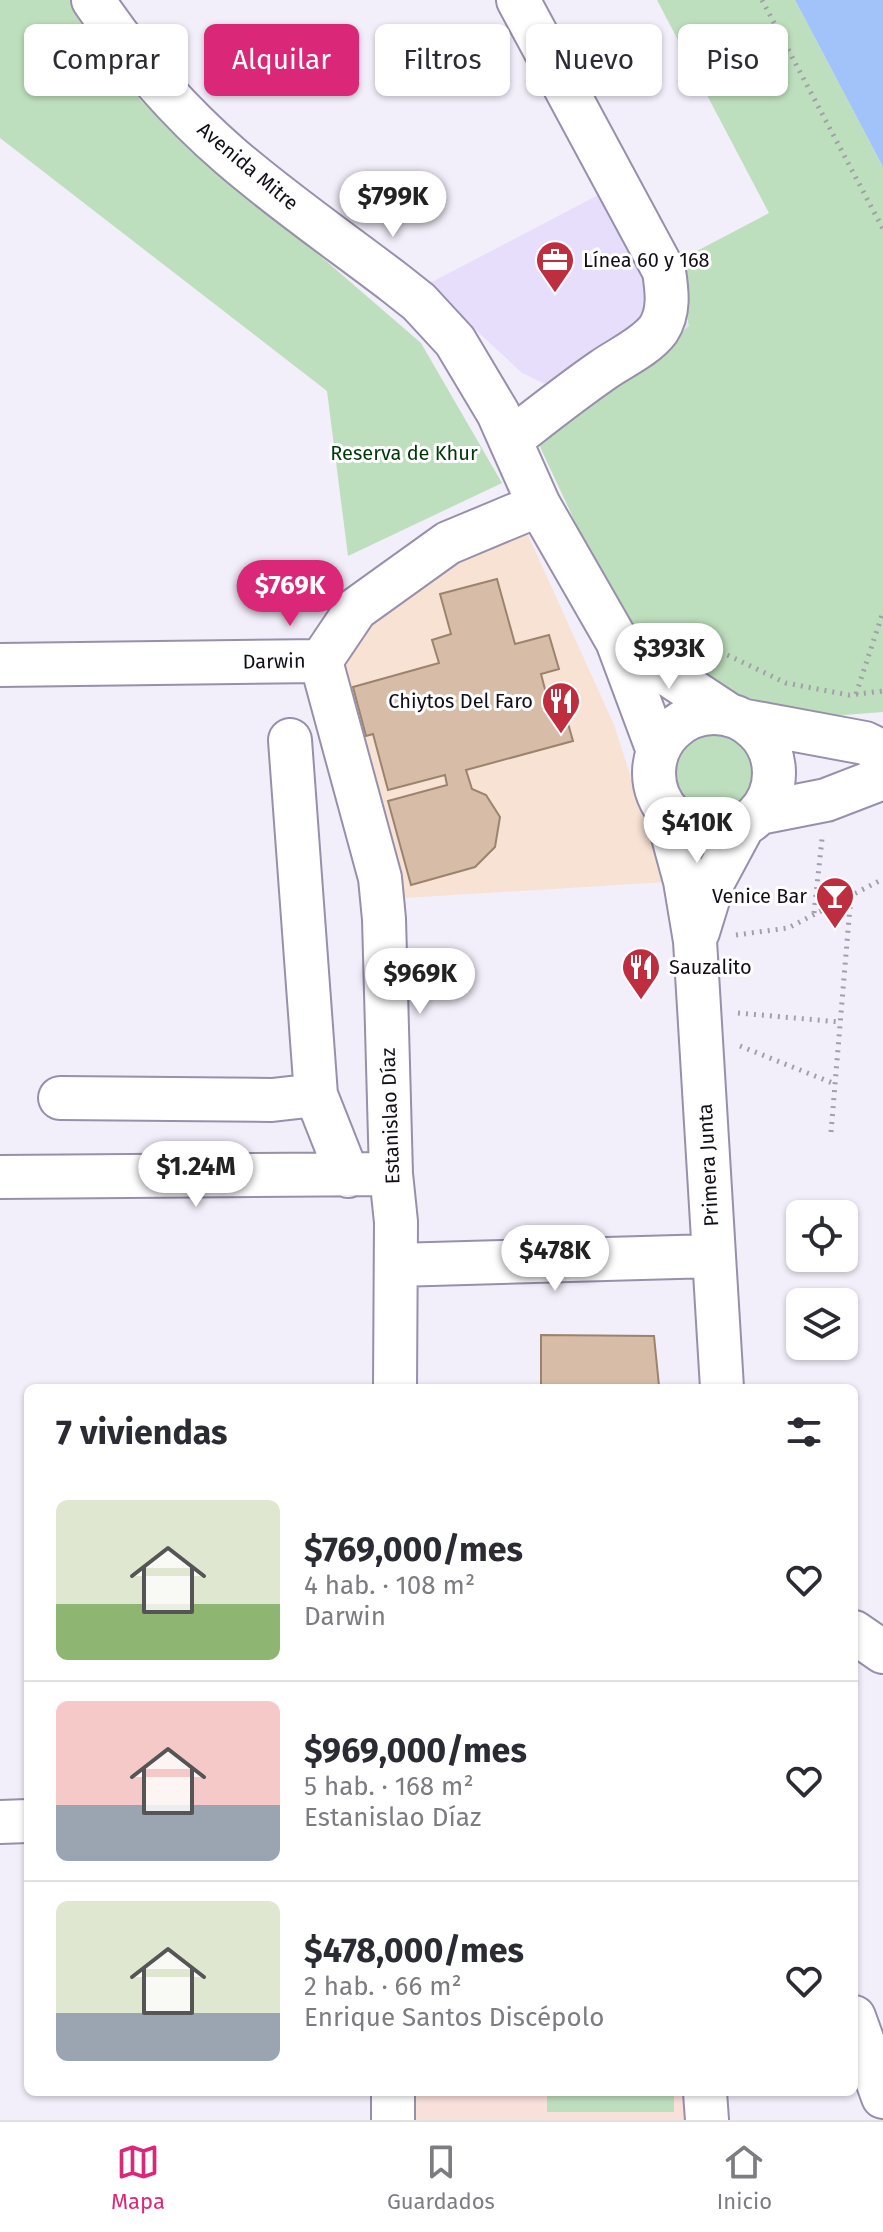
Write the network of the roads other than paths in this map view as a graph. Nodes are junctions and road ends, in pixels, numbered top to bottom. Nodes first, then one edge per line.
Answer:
1 (93, 0) edge
2 (518, 0) edge
3 (510, 440) junction
4 (539, 505) junction
5 (629, 649) junction
6 (321, 661) junction
7 (0, 665) edge
8 (736, 717) junction
9 (290, 740) dead end
10 (658, 751) junction
11 (878, 753) edge
12 (666, 811) junction
13 (752, 820) junction
14 (695, 941) junction
15 (316, 1095) junction
16 (60, 1098) dead end
17 (391, 1174) junction
18 (348, 1176) junction
19 (0, 1177) edge
20 (713, 1256) junction
21 (396, 1265) junction
22 (395, 1384) edge
23 (722, 1384) edge
24 (858, 1635) edge
25 (883, 1652) edge
26 (24, 1821) edge
27 (0, 1822) edge
28 (858, 2028) edge
29 (393, 2096) edge
30 (705, 2096) edge
31 (883, 2097) edge
32 (393, 2120) edge
33 (707, 2120) edge

1 - 3 street, Avenida Mitre
2 - 3 street
3 - 4 street, Avenida Mitre
4 - 5 street, Avenida Mitre
4 - 6 street, Darwin
5 - 8 street, Avenida Mitre
5 - 10 street, Avenida Mitre
6 - 7 street, Darwin
6 - 17 street, Estanislao Díaz
8 - 10 street
8 - 11 street
8 - 13 street
9 - 15 street
10 - 12 street
11 - 13 street
12 - 13 street
12 - 14 street, Primera Junta
13 - 14 street, Primera Junta
14 - 20 street, Primera Junta
15 - 16 street
15 - 18 street
17 - 18 street
17 - 21 street, Estanislao Díaz
18 - 19 street
20 - 21 street
20 - 23 street, Primera Junta
21 - 22 street, Estanislao Díaz
24 - 25 street
26 - 27 street
28 - 31 street
29 - 32 street
30 - 33 street

